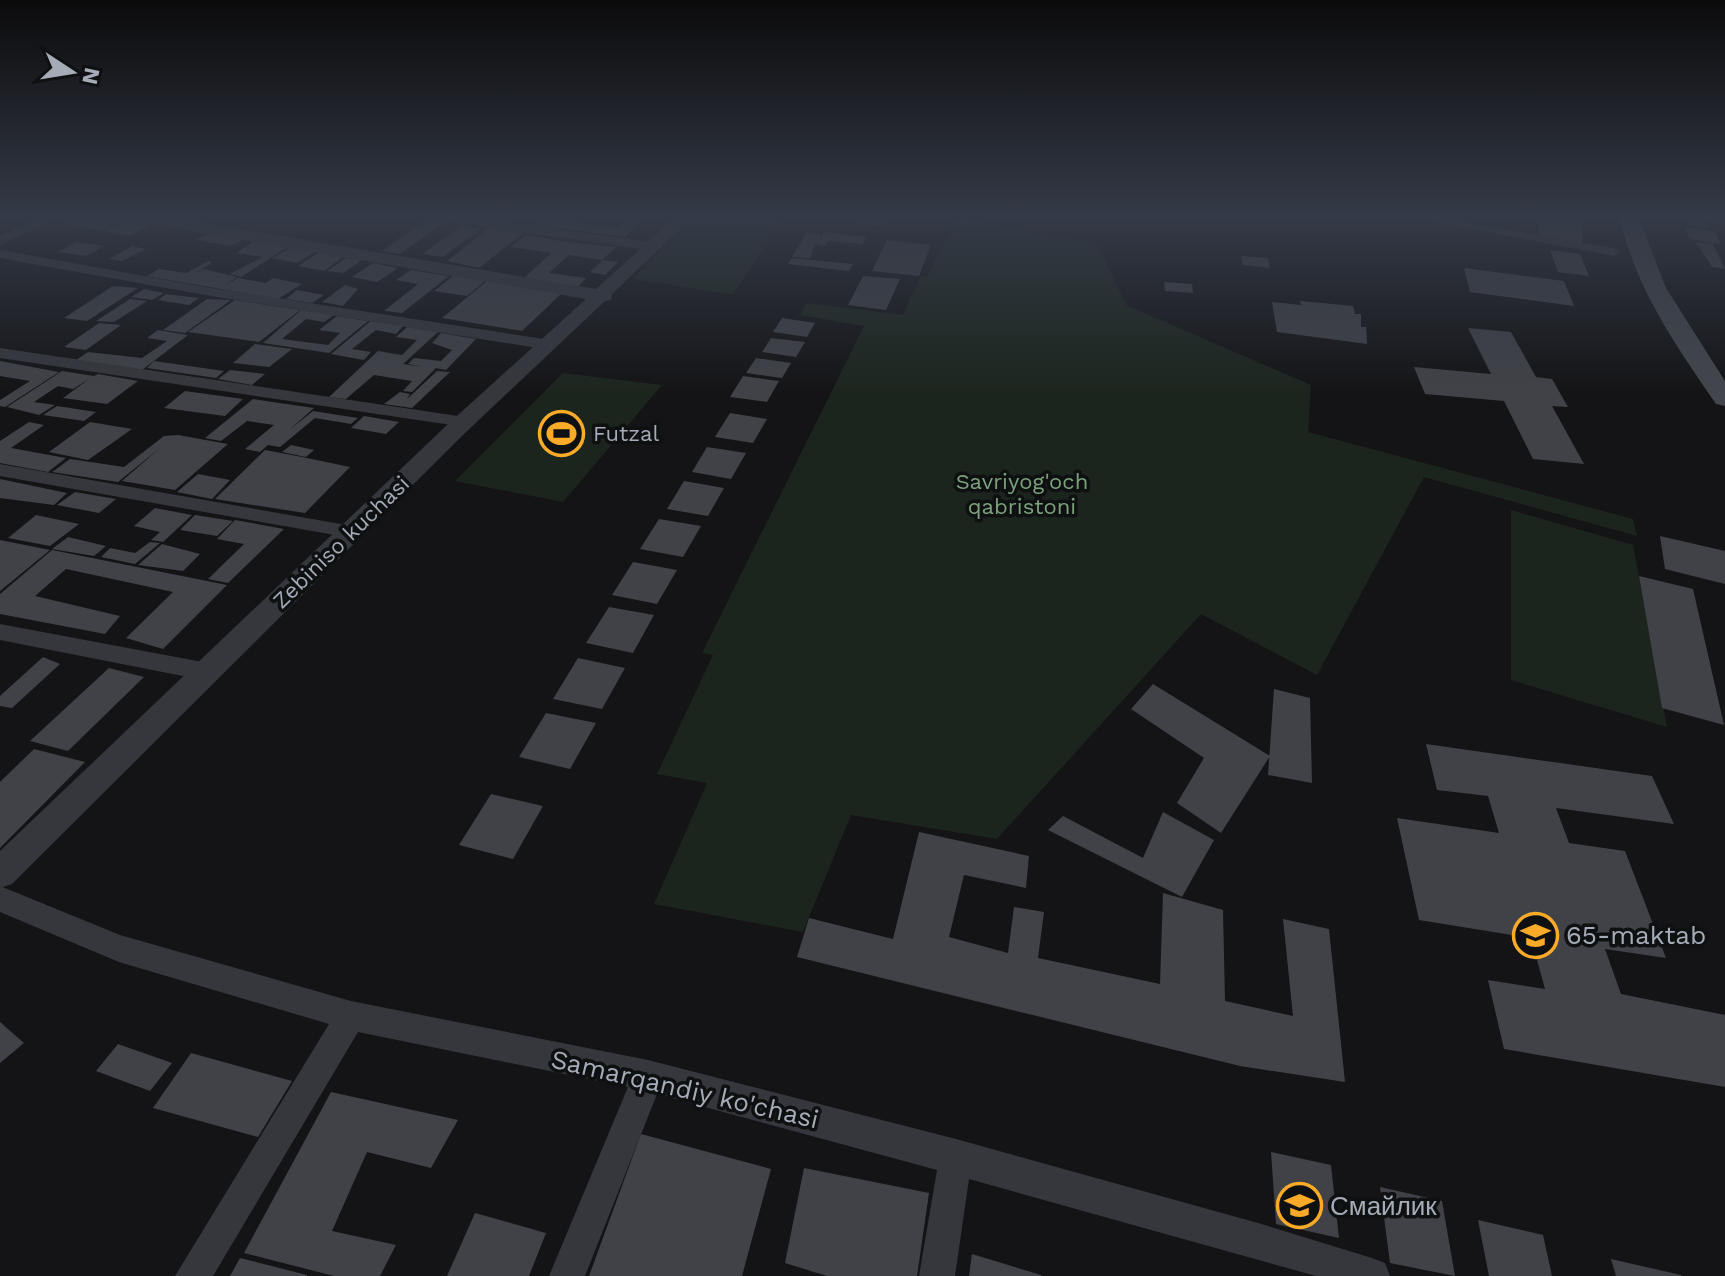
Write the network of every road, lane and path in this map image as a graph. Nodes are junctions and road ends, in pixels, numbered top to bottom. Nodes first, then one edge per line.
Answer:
1 (120, 276) edge
2 (484, 276) edge
3 (626, 276) edge
4 (1652, 276) edge
5 (1671, 276) edge
6 (604, 296) junction
7 (550, 345) junction
8 (0, 353) edge
9 (1725, 368) edge
10 (1725, 399) edge
11 (465, 422) junction
12 (0, 470) edge
13 (352, 532) junction
14 (0, 632) edge
15 (208, 672) junction
16 (0, 873) edge
17 (0, 899) edge
18 (351, 1016) junction
19 (648, 1076) junction
20 (956, 1156) junction
21 (193, 1276) edge
22 (567, 1276) edge
23 (937, 1276) edge
24 (1372, 1276) edge

1 - 7 street
2 - 6 street
3 - 6 street, Zebiniso kuchasi
4 - 10 main road
5 - 9 main road
6 - 7 street, Zebiniso kuchasi
7 - 11 street, Zebiniso kuchasi
8 - 11 street
11 - 13 street, Zebiniso kuchasi
12 - 13 street
13 - 15 street, Zebiniso kuchasi
14 - 15 street
15 - 16 street, Zebiniso kuchasi
17 - 18 street, Samarqandiy ko'chasi
18 - 19 street, Samarqandiy ko'chasi
18 - 21 street
19 - 20 street, Samarqandiy ko'chasi
19 - 22 street
20 - 23 street
20 - 24 street, Samarqandiy ko'chasi

